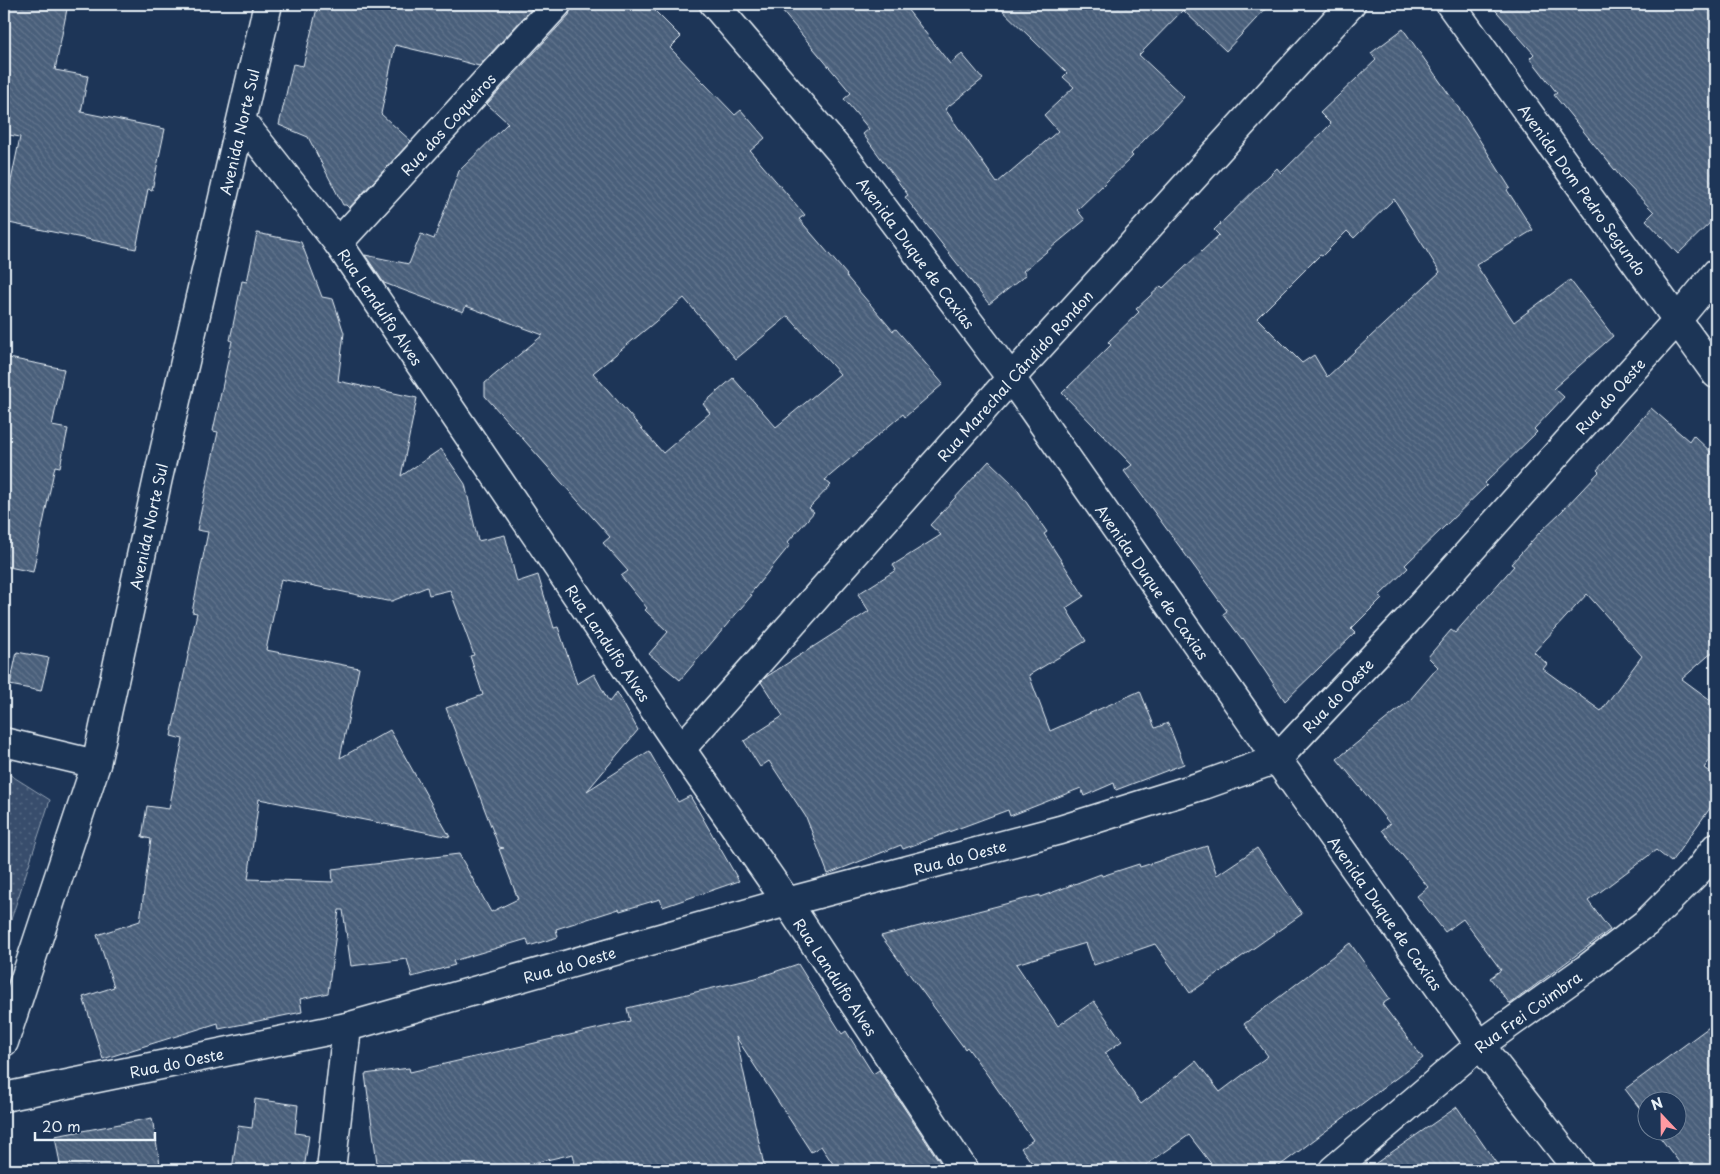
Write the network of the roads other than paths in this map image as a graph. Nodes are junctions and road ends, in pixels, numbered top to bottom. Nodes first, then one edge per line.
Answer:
1 (268, 4) edge
2 (557, 4) edge
3 (714, 4) edge
4 (1351, 4) edge
5 (1450, 4) edge
6 (242, 121) junction
7 (338, 243) junction
8 (1716, 274) edge
9 (1678, 319) junction
10 (1716, 374) edge
11 (1011, 378) junction
12 (4, 742) edge
13 (681, 749) junction
14 (1277, 759) junction
15 (96, 764) junction
16 (1716, 848) edge
17 (787, 902) junction
18 (347, 1027) junction
19 (4, 1042) edge
20 (1480, 1045) junction
21 (4, 1097) edge
22 (331, 1170) edge
23 (964, 1170) edge
24 (1333, 1170) edge
25 (1578, 1170) edge

1 - 6 street, Avenida Norte Sul
2 - 7 street, Rua dos Coqueiros
3 - 11 street, Avenida Duque de Caxias
4 - 11 street, Rua Marechal Cândido Rondon
5 - 9 street, Avenida Dom Pedro Segundo
6 - 7 street, Rua Landulfo Alves
6 - 15 street, Avenida Norte Sul
7 - 13 street, Rua Landulfo Alves
8 - 9 street, Rua do Oeste
9 - 10 street, Avenida Dom Pedro Segundo
9 - 14 street, Rua do Oeste
11 - 13 street, Rua Marechal Cândido Rondon
11 - 14 street, Avenida Duque de Caxias
12 - 15 street
13 - 17 street, Rua Landulfo Alves
14 - 17 street, Rua do Oeste
14 - 20 street, Avenida Duque de Caxias
15 - 19 street, Avenida Norte Sul
16 - 20 street, Rua Frei Coimbra
17 - 18 street, Rua do Oeste
17 - 23 street, Rua Landulfo Alves
18 - 21 street, Rua do Oeste
18 - 22 street
20 - 24 street, Rua Frei Coimbra
20 - 25 street, Avenida Duque de Caxias

